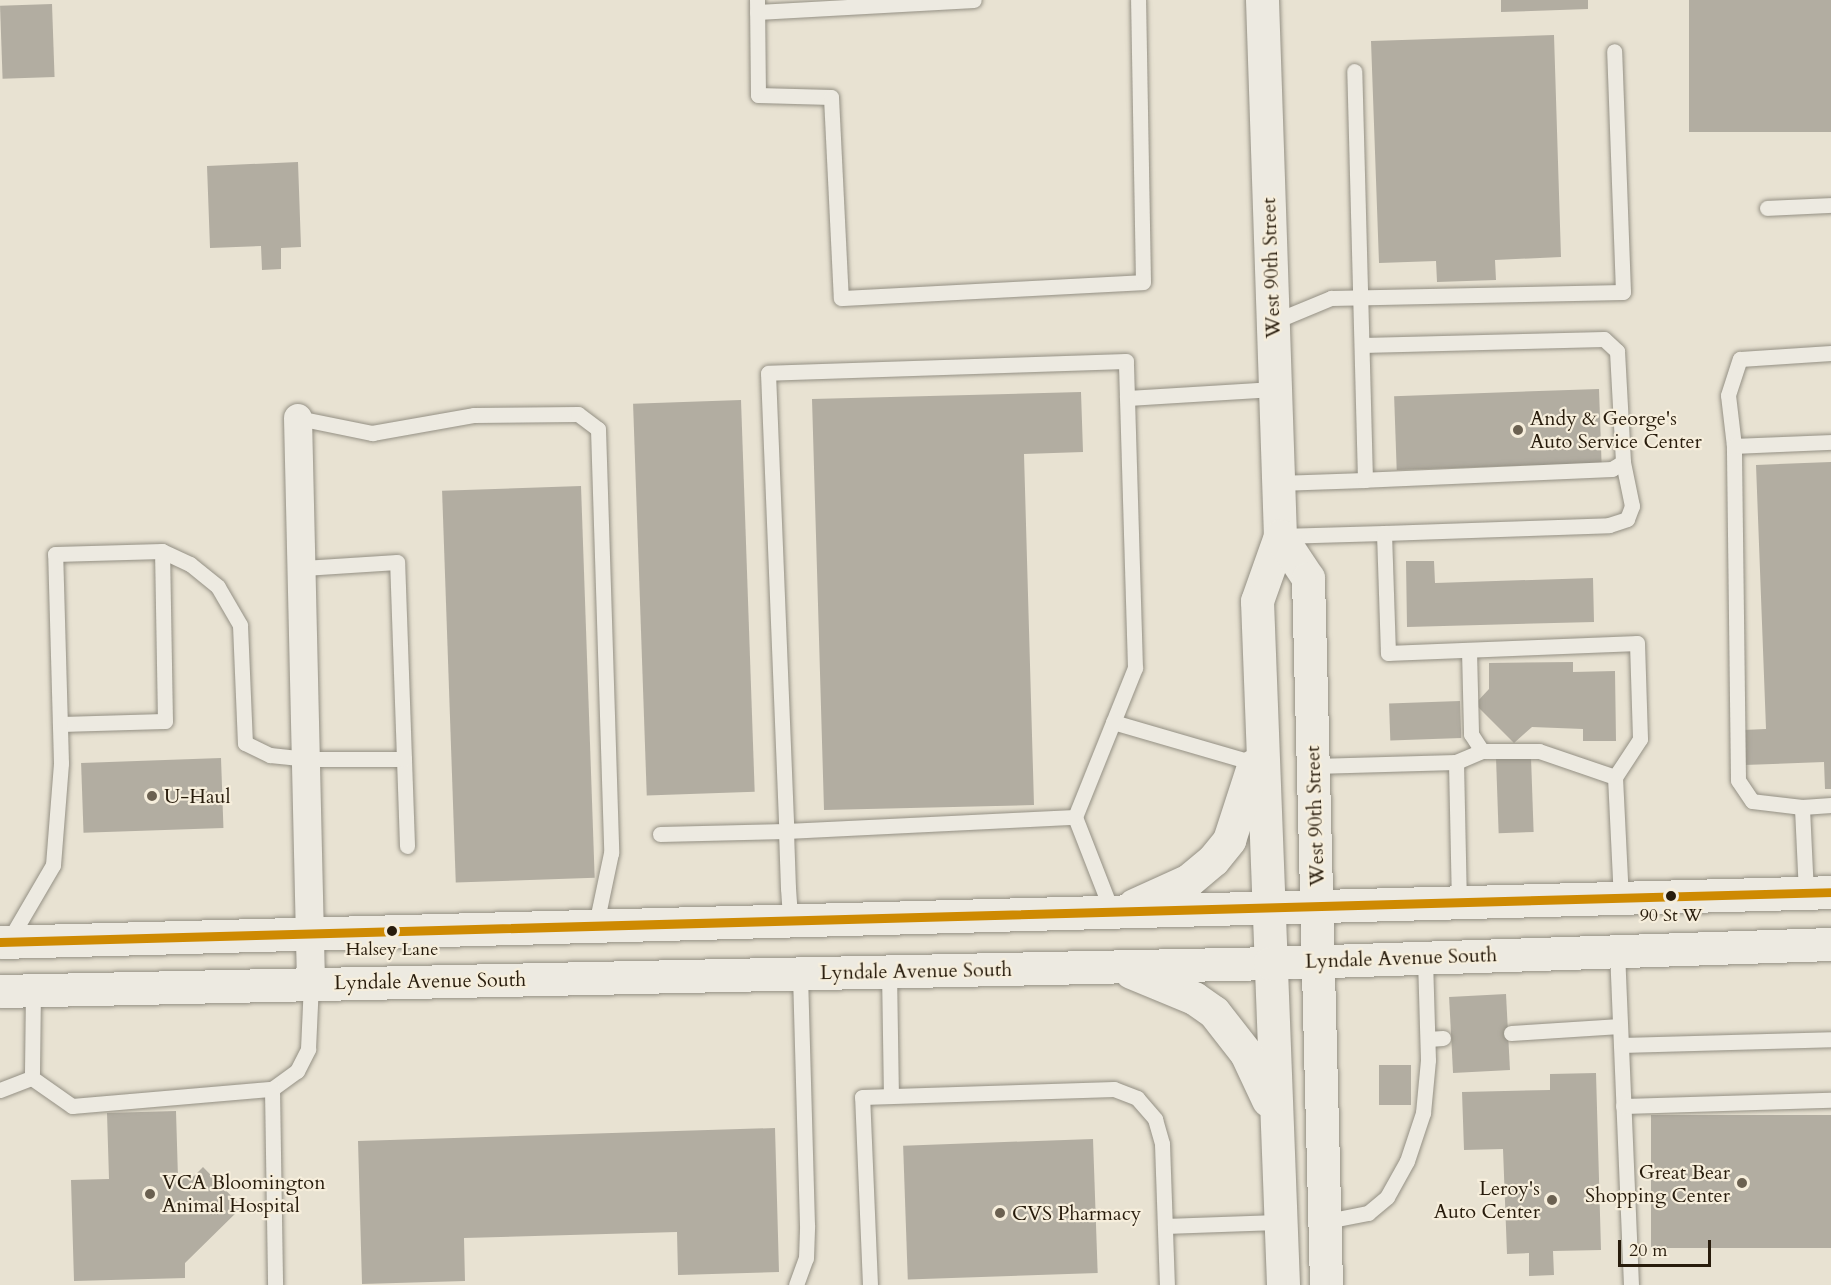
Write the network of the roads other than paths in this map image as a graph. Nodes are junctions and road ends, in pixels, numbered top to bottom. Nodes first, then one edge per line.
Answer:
1 (974, 0) edge
2 (1138, 0) edge
3 (1262, 0) edge
4 (757, 6) edge
5 (1614, 51) dead end
6 (1354, 71) dead end
7 (1831, 205) edge
8 (1767, 208) dead end
9 (1361, 298) junction
10 (1273, 322) junction
11 (1362, 345) junction
12 (1831, 353) edge
13 (1275, 389) junction
14 (1127, 398) junction
15 (298, 418) joint
16 (1831, 442) edge
17 (1734, 446) junction
18 (1623, 462) junction
19 (1365, 480) junction
20 (1278, 483) junction
21 (1384, 533) junction
22 (1280, 536) junction
23 (162, 551) junction
24 (303, 568) junction
25 (1469, 650) junction
26 (1113, 722) junction
27 (60, 724) junction
28 (1258, 750) junction
29 (1482, 751) junction
30 (307, 759) junction
31 (404, 759) junction
32 (1456, 762) junction
33 (1314, 766) junction
34 (1615, 777) junction
35 (1831, 805) edge
36 (1802, 807) junction
37 (1076, 817) junction
38 (786, 831) junction
39 (660, 834) dead end
40 (407, 846) dead end
41 (1818, 893) edge
42 (1621, 899) junction
43 (1459, 903) junction
44 (1318, 907) junction
45 (1268, 908) junction
46 (1112, 912) junction
47 (790, 920) junction
48 (596, 924) junction
49 (314, 932) junction
50 (4, 942) edge
51 (1831, 944) edge
52 (1617, 951) junction
53 (1425, 958) junction
54 (1321, 961) junction
55 (1270, 963) junction
56 (1115, 966) junction
57 (889, 971) junction
58 (800, 973) junction
59 (311, 984) junction
60 (33, 990) junction
61 (0, 991) edge
62 (1620, 1026) junction
63 (1511, 1033) dead end
64 (1831, 1038) edge
65 (1621, 1045) junction
66 (32, 1078) junction
67 (273, 1089) junction
68 (0, 1090) edge
69 (891, 1096) junction
70 (1831, 1100) edge
71 (1623, 1106) junction
72 (1273, 1113) junction
73 (1327, 1221) junction
74 (1277, 1222) junction
75 (1165, 1226) junction
76 (275, 1285) edge
77 (796, 1285) edge
78 (870, 1285) edge
79 (1167, 1285) edge
80 (1282, 1285) edge
81 (1326, 1285) edge
82 (1630, 1285) edge

1 - 4 lane
2 - 4 lane
3 - 10 main road, West 90th Street
5 - 9 lane
6 - 9 lane
7 - 8 lane
9 - 10 lane
9 - 11 lane
10 - 13 main road, West 90th Street
11 - 18 lane
11 - 19 lane
12 - 17 lane
13 - 14 lane
13 - 20 main road, West 90th Street
14 - 26 lane
14 - 38 lane
15 - 24 street
15 - 48 lane
16 - 17 lane
17 - 36 lane
18 - 19 lane
18 - 21 lane
19 - 20 lane
20 - 22 main road, West 90th Street
21 - 22 lane
21 - 25 lane
22 - 28 main road, West 90th Street
22 - 33 main road, West 90th Street
23 - 27 lane
23 - 27 lane
23 - 30 lane
24 - 30 street
24 - 31 lane
25 - 29 lane
25 - 34 lane
26 - 28 lane
26 - 37 lane
27 - 50 lane
28 - 45 main road, West 90th Street
28 - 46 main road
29 - 32 lane
29 - 34 lane
30 - 31 lane
30 - 49 street
31 - 40 lane
32 - 33 lane
32 - 43 lane
33 - 44 main road, West 90th Street
34 - 42 lane
35 - 36 lane
36 - 41 lane
37 - 38 lane
37 - 46 lane
38 - 39 lane
38 - 47 lane
41 - 42 main road
42 - 43 main road
43 - 44 main road
44 - 45 main road
44 - 54 main road, West 90th Street
45 - 46 main road
45 - 55 main road, West 90th Street
46 - 47 main road
47 - 48 main road
48 - 49 main road
49 - 50 main road
49 - 59 street
51 - 52 main road, Lyndale Avenue South
52 - 53 main road, Lyndale Avenue South
52 - 62 lane
53 - 54 main road, Lyndale Avenue South
53 - 73 lane
54 - 55 main road, Lyndale Avenue South
54 - 73 main road, West 90th Street
55 - 56 main road, Lyndale Avenue South
55 - 72 main road, West 90th Street
56 - 57 main road, Lyndale Avenue South
56 - 72 main road
57 - 58 main road, Lyndale Avenue South
57 - 69 lane
58 - 59 main road, Lyndale Avenue South
58 - 77 lane
59 - 60 main road, Lyndale Avenue South
59 - 67 lane
60 - 61 main road, Lyndale Avenue South
60 - 66 lane
62 - 63 lane
62 - 65 lane
64 - 65 lane
65 - 71 lane
66 - 67 lane
66 - 68 lane
67 - 76 lane
69 - 75 lane
69 - 78 lane
70 - 71 lane
71 - 82 lane
72 - 74 main road, West 90th Street
73 - 81 main road, West 90th Street
74 - 75 lane
74 - 80 main road, West 90th Street
75 - 79 lane

